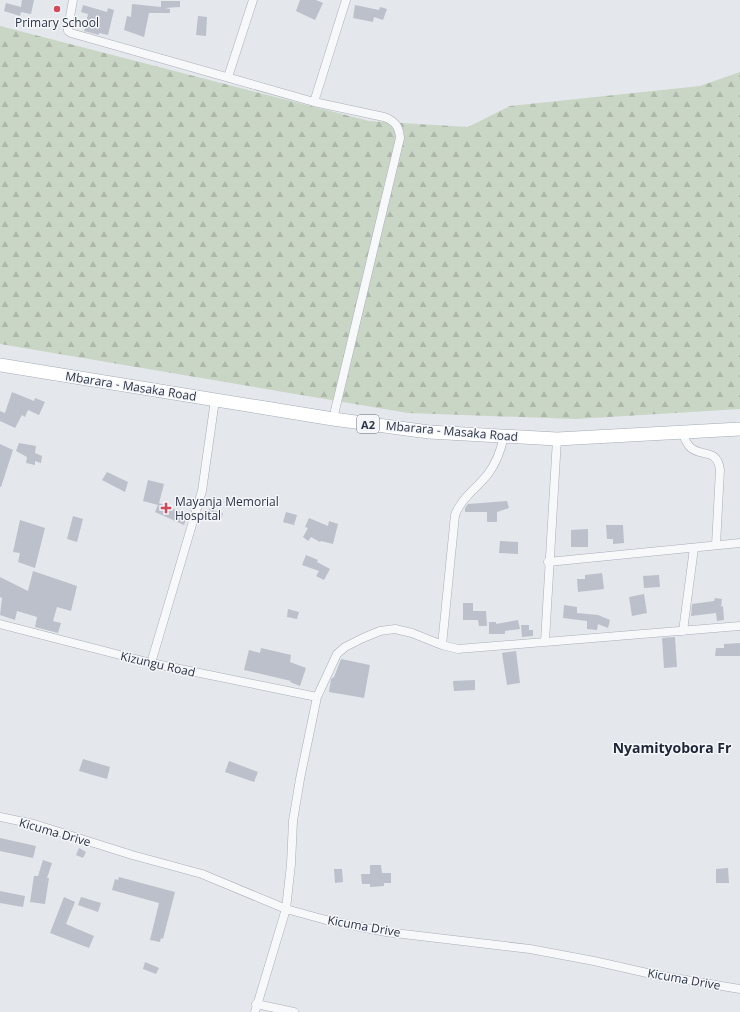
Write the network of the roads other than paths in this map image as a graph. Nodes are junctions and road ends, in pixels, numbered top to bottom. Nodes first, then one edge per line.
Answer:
1 (73, 0) edge
2 (253, 0) edge
3 (346, 0) edge
4 (228, 77) junction
5 (314, 102) junction
6 (0, 365) edge
7 (215, 400) junction
8 (332, 420) junction
9 (740, 429) edge
10 (682, 432) junction
11 (504, 436) junction
12 (558, 439) junction
13 (740, 543) edge
14 (716, 546) junction
15 (694, 548) junction
16 (548, 562) junction
17 (0, 624) edge
18 (740, 626) edge
19 (683, 631) junction
20 (545, 641) junction
21 (442, 645) junction
22 (151, 663) junction
23 (316, 697) junction
24 (0, 817) edge
25 (286, 909) junction
26 (740, 990) edge
27 (256, 1008) edge
28 (294, 1012) edge

1 - 4 street
2 - 4 street
3 - 5 street
4 - 5 street
5 - 8 street
6 - 7 main road, Mbarara - Masaka Road / A2
7 - 8 main road, Mbarara - Masaka Road / A2
7 - 22 street
8 - 11 main road, Mbarara - Masaka Road / A2
9 - 10 main road, Mbarara - Masaka Road / A2
10 - 12 main road, Mbarara - Masaka Road / A2
10 - 14 street
11 - 12 main road, Mbarara - Masaka Road / A2
11 - 21 street
12 - 16 street
13 - 14 street
14 - 15 street
15 - 16 street
15 - 19 street
16 - 20 street
17 - 22 street, Kizungu Road
18 - 19 street
19 - 20 street
20 - 21 street
21 - 23 street
22 - 23 street, Kizungu Road
23 - 25 street
24 - 25 street, Kicuma Drive
25 - 26 street, Kicuma Drive
25 - 27 street
27 - 28 street

